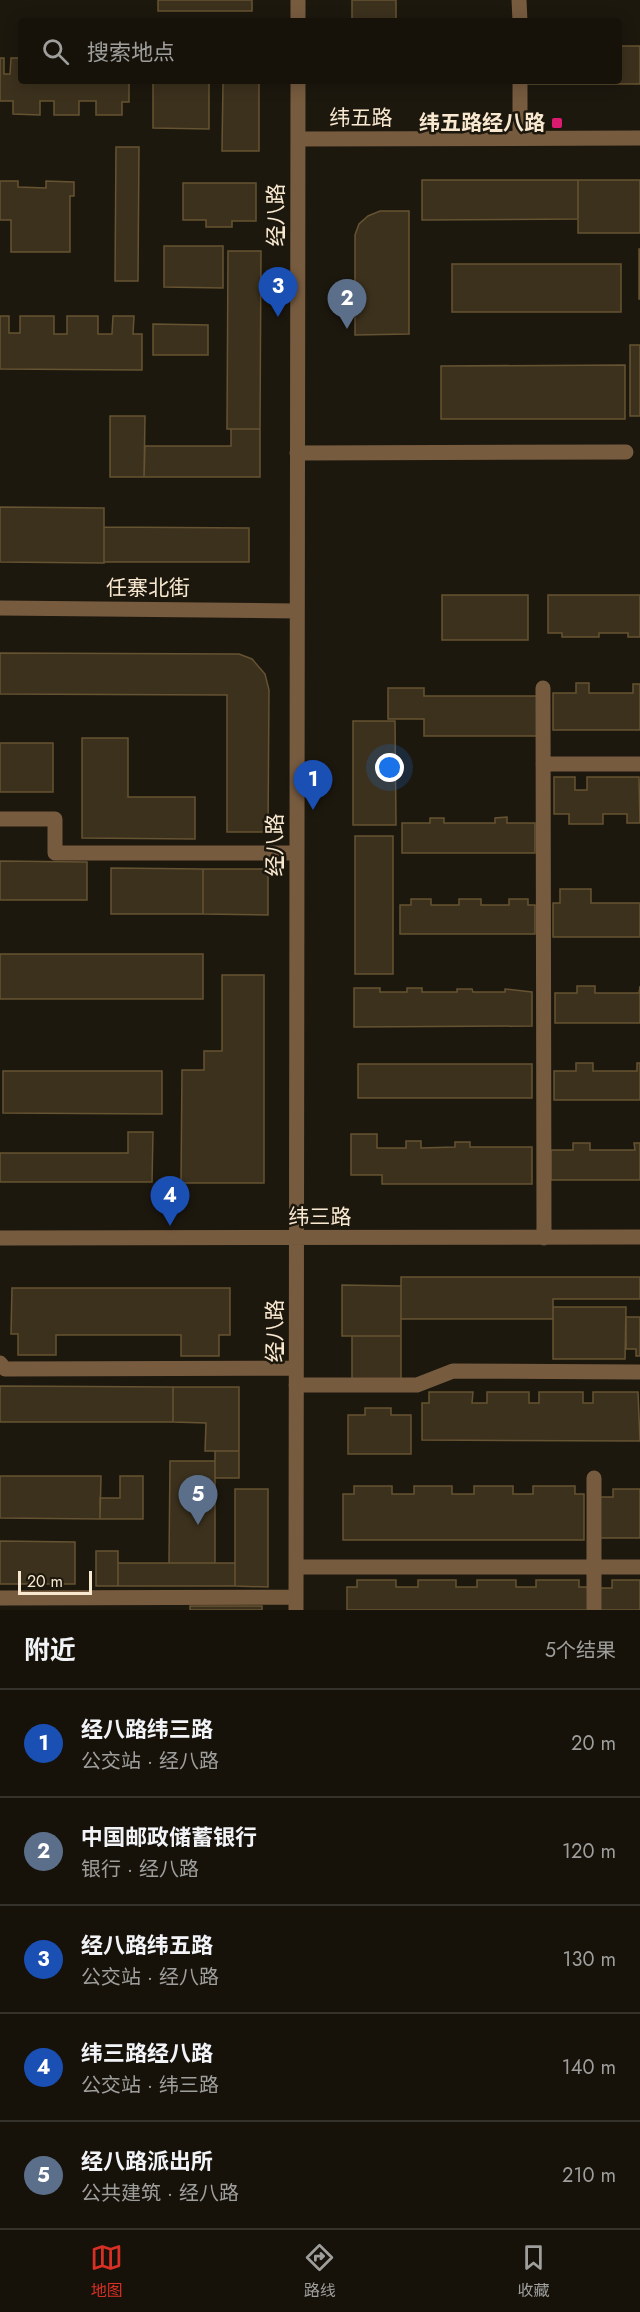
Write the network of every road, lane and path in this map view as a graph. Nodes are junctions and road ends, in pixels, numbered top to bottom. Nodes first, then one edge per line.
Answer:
1 (298, 0) edge
2 (519, 0) edge
3 (298, 18) edge
4 (519, 18) edge
5 (298, 84) edge
6 (520, 84) edge
7 (520, 138) junction
8 (640, 138) edge
9 (298, 139) junction
10 (626, 452) dead end
11 (297, 453) junction
12 (0, 608) edge
13 (296, 611) junction
14 (543, 688) dead end
15 (543, 764) junction
16 (640, 764) edge
17 (0, 819) edge
18 (296, 853) junction
19 (640, 1237) edge
20 (0, 1238) edge
21 (296, 1238) junction
22 (544, 1238) junction
23 (0, 1363) edge
24 (296, 1368) junction
25 (640, 1372) edge
26 (296, 1385) junction
27 (594, 1478) dead end
28 (296, 1567) junction
29 (594, 1567) junction
30 (640, 1567) edge
31 (0, 1598) edge
32 (296, 1603) edge
33 (594, 1610) edge

1 - 3 street
2 - 4 street
5 - 9 street, 经八路
6 - 7 street
7 - 8 street, 纬五路
7 - 9 street, 纬五路
9 - 11 street, 经八路
10 - 11 street
11 - 13 street, 经八路
12 - 13 street, 任寨北街
13 - 18 street, 经八路
14 - 15 street
15 - 16 street
15 - 22 street
17 - 18 street
18 - 21 street, 经八路
19 - 22 street, 纬三路
20 - 21 street, 纬三路
21 - 22 street, 纬三路
21 - 24 street, 经八路
23 - 24 street
24 - 26 street, 经八路
25 - 26 street
26 - 28 street, 经八路
27 - 29 street
28 - 29 street
28 - 32 street, 经八路
29 - 30 street
29 - 33 street
31 - 32 street

